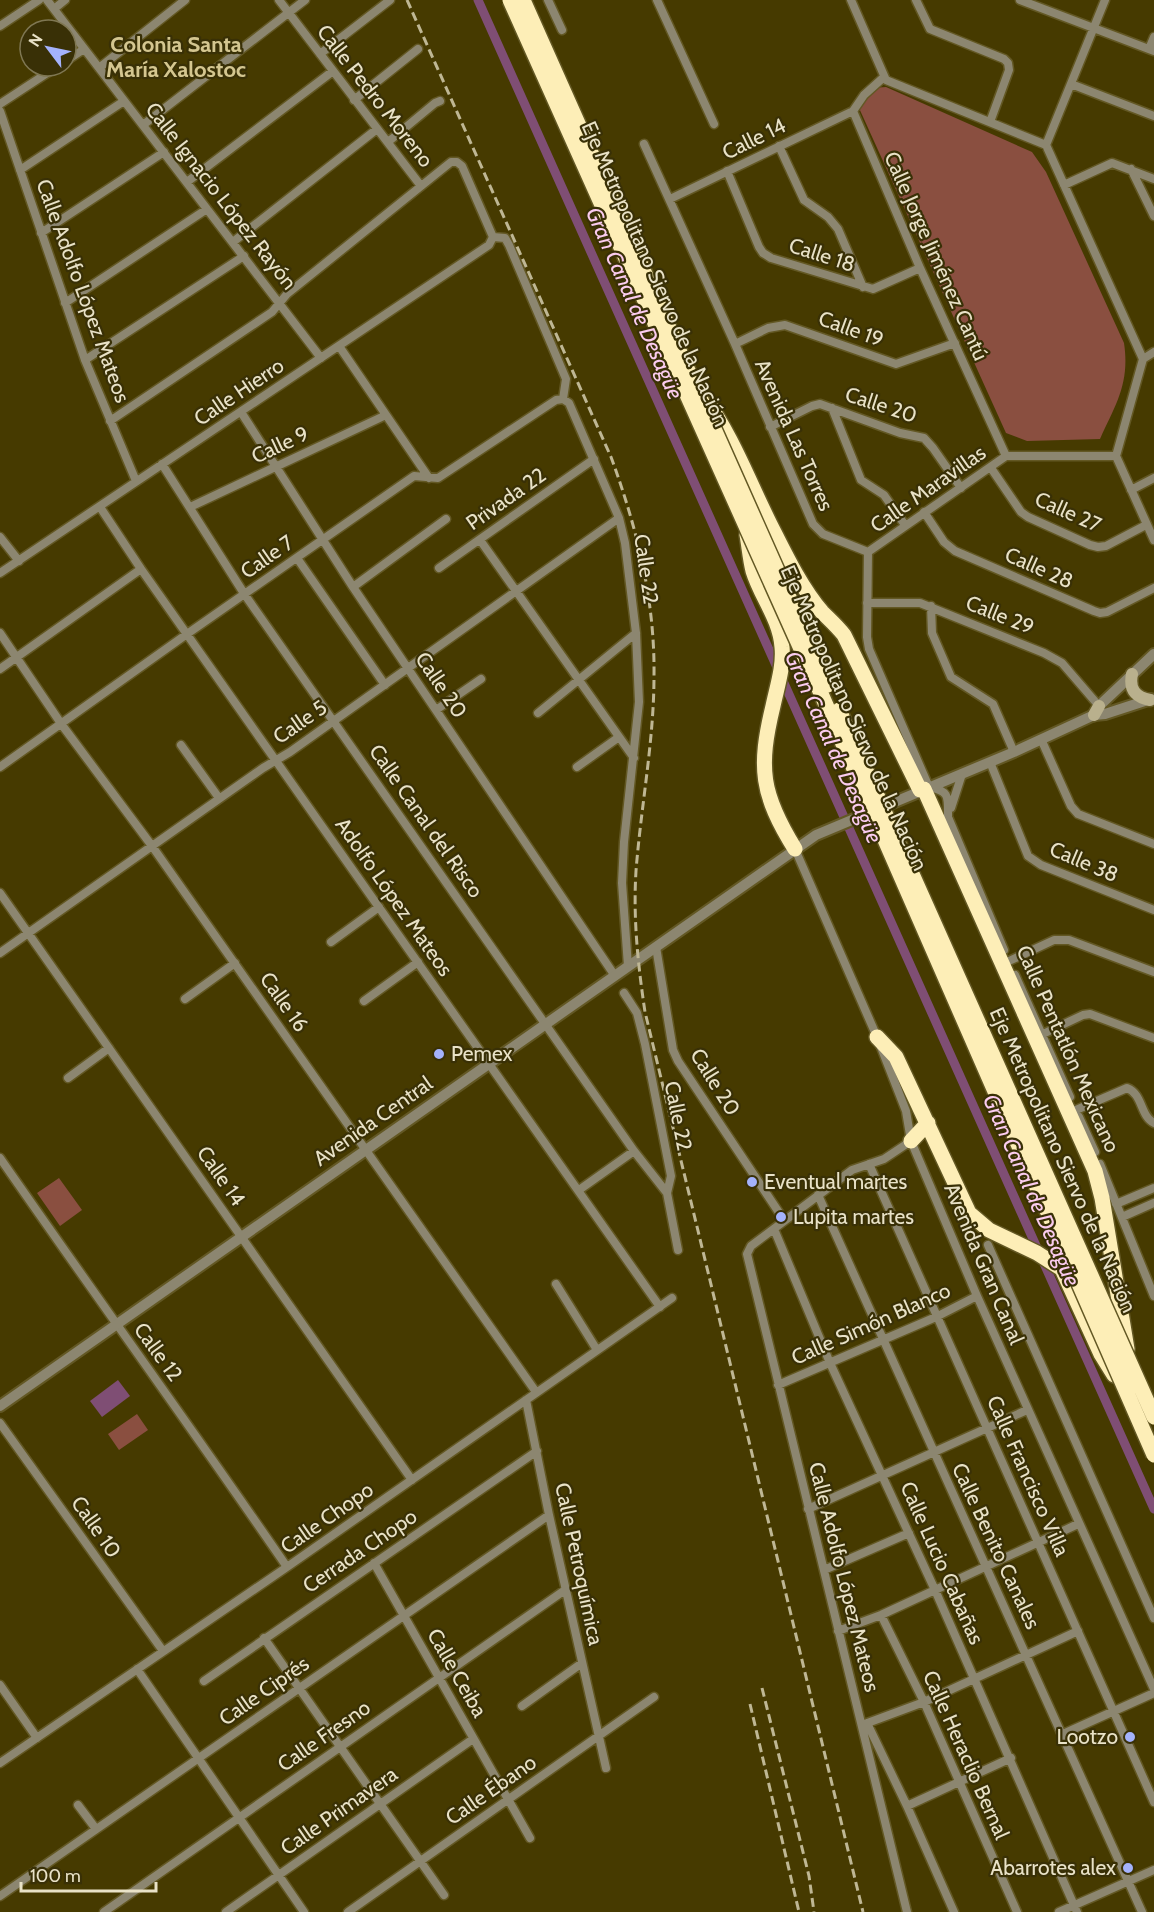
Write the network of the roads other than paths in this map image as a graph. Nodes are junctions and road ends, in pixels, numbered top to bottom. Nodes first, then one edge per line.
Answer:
1 (39, 0) edge
2 (47, 0) edge
3 (65, 0) edge
4 (185, 0) edge
5 (279, 0) edge
6 (305, 0) edge
7 (390, 0) edge
8 (510, 0) edge
9 (523, 0) edge
10 (548, 0) edge
11 (657, 0) edge
12 (851, 0) edge
13 (916, 0) edge
14 (1020, 0) edge
15 (1104, 0) edge
16 (54, 9) junction
17 (288, 12) junction
18 (0, 27) edge
19 (1093, 28) junction
20 (562, 30) dead end
21 (1154, 36) edge
22 (84, 49) junction
23 (418, 49) dead end
24 (1151, 50) edge
25 (78, 53) edge
26 (320, 54) junction
27 (99, 68) junction
28 (333, 71) junction
29 (884, 77) junction
30 (40, 78) edge
31 (1071, 84) junction
32 (354, 100) junction
33 (124, 101) junction
34 (440, 101) dead end
35 (0, 104) edge
36 (0, 111) edge
37 (853, 111) junction
38 (1154, 117) edge
39 (990, 122) junction
40 (714, 124) dead end
41 (143, 125) junction
42 (377, 129) junction
43 (3, 130) edge
44 (388, 142) junction
45 (644, 144) dead end
46 (1046, 145) junction
47 (779, 146) junction
48 (164, 152) junction
49 (1131, 169) junction
50 (20, 170) junction
51 (727, 171) junction
52 (1154, 179) edge
53 (187, 182) junction
54 (1064, 185) junction
55 (421, 186) junction
56 (670, 199) junction
57 (207, 209) junction
58 (1154, 216) edge
59 (41, 233) junction
60 (493, 237) junction
61 (232, 242) junction
62 (244, 256) junction
63 (920, 268) junction
64 (863, 287) junction
65 (280, 302) junction
66 (65, 303) junction
67 (955, 343) junction
68 (735, 344) junction
69 (339, 346) junction
70 (1154, 352) edge
71 (321, 358) junction
72 (1143, 358) junction
73 (86, 360) junction
74 (699, 392) junction
75 (563, 399) junction
76 (832, 408) junction
77 (241, 412) junction
78 (386, 415) junction
79 (110, 421) junction
80 (770, 427) junction
81 (1006, 456) junction
82 (1116, 456) junction
83 (594, 459) junction
84 (162, 464) junction
85 (275, 467) junction
86 (991, 468) junction
87 (429, 478) junction
88 (1154, 478) edge
89 (136, 481) junction
90 (962, 488) junction
91 (1131, 490) junction
92 (100, 507) junction
93 (190, 507) junction
94 (924, 512) junction
95 (619, 518) junction
96 (446, 519) dead end
97 (905, 525) junction
98 (1146, 525) junction
99 (746, 529) junction
100 (0, 537) edge
101 (323, 540) junction
102 (480, 540) junction
103 (1154, 540) edge
104 (868, 552) junction
105 (297, 558) junction
106 (19, 561) junction
107 (439, 568) dead end
108 (141, 569) junction
109 (0, 573) edge
110 (353, 587) junction
111 (1154, 588) edge
112 (516, 592) junction
113 (245, 595) junction
114 (867, 603) junction
115 (932, 606) junction
116 (0, 633) edge
117 (636, 633) junction
118 (187, 634) junction
119 (1154, 654) edge
120 (16, 657) junction
121 (408, 668) junction
122 (0, 669) edge
123 (1132, 674) junction
124 (481, 679) dead end
125 (578, 681) junction
126 (385, 685) junction
127 (1152, 698) edge
128 (436, 710) junction
129 (1097, 710) junction
130 (538, 712) dead end
131 (333, 722) junction
132 (62, 724) junction
133 (619, 737) junction
134 (1041, 739) junction
135 (181, 745) dead end
136 (1014, 752) junction
137 (634, 758) junction
138 (277, 760) junction
139 (990, 762) junction
140 (0, 767) edge
141 (577, 767) dead end
142 (962, 774) junction
143 (924, 789) junction
144 (219, 798) junction
145 (948, 817) junction
146 (1154, 844) edge
147 (152, 846) junction
148 (795, 849) junction
149 (0, 893) edge
150 (379, 907) junction
151 (1154, 910) edge
152 (29, 932) junction
153 (331, 942) dead end
154 (656, 947) junction
155 (0, 953) edge
156 (418, 962) junction
157 (1009, 962) junction
158 (235, 963) junction
159 (628, 966) junction
160 (1154, 972) edge
161 (615, 976) junction
162 (624, 993) dead end
163 (185, 999) dead end
164 (364, 1001) dead end
165 (546, 1023) junction
166 (1043, 1034) junction
167 (877, 1037) junction
168 (1154, 1038) edge
169 (109, 1048) junction
170 (489, 1063) junction
171 (68, 1078) dead end
172 (1076, 1110) junction
173 (928, 1123) junction
174 (1154, 1123) edge
175 (911, 1141) junction
176 (365, 1151) junction
177 (634, 1151) junction
178 (0, 1158) edge
179 (869, 1164) junction
180 (1154, 1188) edge
181 (579, 1190) junction
182 (667, 1193) junction
183 (818, 1194) junction
184 (1154, 1203) edge
185 (1116, 1204) junction
186 (1122, 1217) junction
187 (784, 1220) junction
188 (774, 1229) junction
189 (241, 1237) junction
190 (988, 1245) dead end
191 (678, 1250) dead end
192 (556, 1284) dead end
193 (977, 1296) junction
194 (1154, 1296) edge
195 (672, 1298) dead end
196 (660, 1307) junction
197 (936, 1317) junction
198 (116, 1325) junction
199 (882, 1340) junction
200 (597, 1350) junction
201 (1130, 1362) junction
202 (831, 1363) junction
203 (778, 1384) junction
204 (536, 1392) junction
205 (526, 1400) junction
206 (0, 1406) edge
207 (1135, 1408) junction
208 (1028, 1410) junction
209 (1154, 1417) edge
210 (0, 1423) edge
211 (987, 1429) junction
212 (537, 1451) junction
213 (934, 1453) junction
214 (1154, 1455) edge
215 (882, 1476) junction
216 (412, 1480) junction
217 (808, 1509) junction
218 (549, 1515) junction
219 (1078, 1524) junction
220 (909, 1533) junction
221 (1038, 1543) junction
222 (374, 1563) junction
223 (986, 1566) junction
224 (287, 1567) junction
225 (824, 1570) junction
226 (565, 1590) junction
227 (935, 1590) junction
228 (881, 1614) junction
229 (404, 1617) junction
230 (1154, 1618) edge
231 (838, 1631) junction
232 (1078, 1631) junction
233 (264, 1638) junction
234 (163, 1652) junction
235 (1026, 1655) junction
236 (582, 1663) junction
237 (137, 1670) junction
238 (438, 1678) junction
239 (974, 1678) junction
240 (204, 1681) dead end
241 (0, 1685) edge
242 (300, 1688) junction
243 (1154, 1689) edge
244 (1154, 1693) edge
245 (654, 1697) dead end
246 (924, 1702) junction
247 (522, 1706) dead end
248 (1115, 1712) junction
249 (865, 1724) junction
250 (1063, 1734) junction
251 (599, 1736) junction
252 (37, 1738) junction
253 (473, 1739) junction
254 (340, 1746) junction
255 (198, 1758) junction
256 (1011, 1758) junction
257 (0, 1763) edge
258 (606, 1768) dead end
259 (960, 1783) junction
260 (508, 1800) junction
261 (1154, 1802) edge
262 (381, 1803) junction
263 (78, 1805) dead end
264 (907, 1806) junction
265 (240, 1817) junction
266 (96, 1829) junction
267 (530, 1838) dead end
268 (421, 1862) junction
269 (1154, 1870) edge
270 (279, 1875) junction
271 (1128, 1881) junction
272 (444, 1895) dead end
273 (0, 1896) edge
274 (1076, 1909) edge
275 (104, 1912) edge
276 (226, 1912) edge
277 (304, 1912) edge
278 (348, 1912) edge
279 (907, 1912) edge
280 (954, 1912) edge
281 (1017, 1912) edge
282 (1059, 1912) edge
283 (1142, 1912) edge

1 - 18 street
2 - 16 street, Calle Ignacio López Rayón
3 - 16 street
4 - 27 street
5 - 17 street, Calle Pedro Moreno
6 - 17 street
7 - 26 street
8 - 99 highway, Eje Metropolitano Siervo de la Nación, bridge
9 - 74 highway, Eje Metropolitano Siervo de la Nación, bridge
10 - 20 street
11 - 40 street
12 - 29 street
13 - 39 street
14 - 19 street
15 - 19 street
16 - 22 street, Calle Ignacio López Rayón
17 - 26 street, Calle Pedro Moreno
17 - 41 street
19 - 24 street
19 - 31 street
21 - 24 street
22 - 25 street
22 - 27 street, Calle Ignacio López Rayón
23 - 32 street
26 - 28 street, Calle Pedro Moreno
27 - 33 street, Calle Ignacio López Rayón
28 - 32 street, Calle Pedro Moreno
28 - 53 street
29 - 37 street
29 - 39 street
30 - 35 street
31 - 38 street
31 - 46 street
32 - 42 street, Calle Pedro Moreno
33 - 41 street, Calle Ignacio López Rayón
33 - 50 street
34 - 44 street
36 - 43 street, Calle Adolfo López Mateos
37 - 47 street, Calle 14
37 - 63 street, Calle Jorge Jiménez Cantú
39 - 46 street
41 - 48 street, Calle Ignacio López Rayón
42 - 44 street, Calle Pedro Moreno
42 - 61 street
43 - 50 street, Calle Adolfo López Mateos
44 - 55 street, Calle Pedro Moreno
45 - 56 street, Avenida Las Torres
46 - 54 street
47 - 51 street, Calle 14
47 - 64 street
48 - 53 street, Calle Ignacio López Rayón
48 - 59 street
49 - 52 street
49 - 54 street
49 - 58 street
50 - 59 street, Calle Adolfo López Mateos
51 - 56 street, Calle 14
51 - 64 street, Calle 18
53 - 57 street, Calle Ignacio López Rayón
54 - 72 street
55 - 60 street
55 - 65 street
56 - 68 street, Avenida Las Torres
57 - 61 street, Calle Ignacio López Rayón
57 - 66 street
59 - 66 street, Calle Adolfo López Mateos
60 - 69 street, Calle Hierro
60 - 75 street
61 - 62 street, Calle Ignacio López Rayón
62 - 65 street, Calle Ignacio López Rayón
62 - 73 street
63 - 64 street, Calle 18
63 - 67 street, Calle Jorge Jiménez Cantú
65 - 71 street, Calle Ignacio López Rayón
65 - 79 street
66 - 73 street, Calle Adolfo López Mateos
67 - 68 street, Calle 19
67 - 81 street, Calle Jorge Jiménez Cantú
68 - 80 street, Avenida Las Torres
69 - 71 street, Calle Hierro
69 - 78 street
70 - 72 street
71 - 77 street, Calle Hierro
72 - 82 street
73 - 79 street, Calle Adolfo López Mateos
74 - 143 highway
74 - 201 highway, Eje Metropolitano Siervo de la Nación, bridge
75 - 83 street, Calle 22
75 - 87 street, Calle 7
76 - 80 street, Calle 20
76 - 90 street, Calle 20
76 - 97 street
77 - 84 street, Calle Hierro
77 - 85 street, Calle 20
78 - 85 street, Calle 9
78 - 87 street
79 - 89 street, Calle Adolfo López Mateos
80 - 104 street, Avenida Las Torres
81 - 82 street, Calle Maravillas
81 - 86 street, Calle Maravillas
82 - 91 street
83 - 95 street, Calle 22
83 - 102 street, Privada 22
84 - 89 street, Calle Hierro
84 - 93 street, Calle Canal del Risco
85 - 93 street, Calle 9
85 - 101 street, Calle 20
86 - 90 street, Calle Maravillas
86 - 98 street, Calle 27
87 - 101 street, Calle 7
88 - 91 street
89 - 92 street, Calle Hierro
90 - 94 street, Calle Maravillas
91 - 98 street
92 - 106 street, Calle Hierro
92 - 108 street, Adolfo López Mateos
93 - 113 street, Calle Canal del Risco
94 - 97 street, Calle Maravillas
94 - 111 street, Calle 28
95 - 112 street, Calle 5
95 - 117 street, Calle 22
96 - 110 street
97 - 104 street, Calle Maravillas
98 - 103 street
99 - 148 highway
99 - 207 highway, Eje Metropolitano Siervo de la Nación, bridge
100 - 106 street
101 - 105 street, Calle 7
101 - 110 street, Calle 20
102 - 107 street, Privada 22
102 - 112 street
104 - 114 street
105 - 113 street, Calle 7
105 - 126 street
106 - 109 street, Calle Hierro
108 - 118 street, Adolfo López Mateos
108 - 120 street
110 - 121 street, Calle 20
112 - 121 street, Calle 5
112 - 125 street
113 - 118 street, Calle 7
113 - 131 street, Calle Canal del Risco
114 - 115 street, Calle 29
114 - 143 street
115 - 129 street, Calle 29
115 - 136 street
116 - 120 street, Calle 16
117 - 125 street
117 - 137 street, Calle 22
118 - 132 street, Calle 7
118 - 138 street, Adolfo López Mateos
119 - 123 street
120 - 122 street
120 - 132 street, Calle 16
121 - 126 street, Calle 5
121 - 128 street, Calle 20
123 - 127 main road
123 - 129 street
124 - 128 street
125 - 130 street
125 - 133 street
126 - 131 street, Calle 5
127 - 129 street
128 - 161 street, Calle 20
129 - 134 street, Avenida Central
131 - 138 street, Calle 5
131 - 165 street, Calle Canal del Risco
132 - 140 street, Calle 7
132 - 147 street, Calle 16
133 - 137 street
133 - 141 street
134 - 136 street, Avenida Central
134 - 146 street
135 - 144 street
136 - 139 street, Avenida Central
137 - 159 street, Calle 22
138 - 144 street, Calle 5
138 - 150 street, Adolfo López Mateos
139 - 142 street, Avenida Central
139 - 151 street, Calle 38
142 - 143 street, Avenida Central
142 - 145 street
143 - 145 street, Calle Pentatlón Mexicano
143 - 148 street, Avenida Central
143 - 201 highway, bridge
144 - 147 street, Calle 5
145 - 157 street, Calle Pentatlón Mexicano
147 - 152 street, Calle 5
147 - 158 street, Calle 16
148 - 154 street, Avenida Central
148 - 167 street, Avenida Gran Canal
149 - 152 street, Calle 14
150 - 153 street
150 - 156 street, Adolfo López Mateos
152 - 155 street, Calle 5
152 - 169 street, Calle 14
154 - 159 street, Avenida Central
154 - 187 street, Calle 20
156 - 164 street
156 - 170 street, Adolfo López Mateos
157 - 160 street
157 - 166 street, Calle Pentatlón Mexicano
158 - 163 street
158 - 176 street, Calle 16
159 - 161 street, Avenida Central
161 - 165 street, Avenida Central
162 - 182 street, Calle 22
165 - 170 street, Avenida Central
165 - 177 street, Calle Canal del Risco
166 - 168 street
166 - 172 street, Calle Pentatlón Mexicano
167 - 173 highway
167 - 175 street, Avenida Gran Canal
169 - 171 street
169 - 189 street, Calle 14
170 - 176 street, Avenida Central
170 - 181 street, Adolfo López Mateos
172 - 174 street
172 - 185 street, Calle Pentatlón Mexicano
173 - 175 highway
173 - 207 highway, bridge
175 - 179 street
175 - 193 street, Avenida Gran Canal
176 - 189 street, Avenida Central
176 - 204 street, Calle 16
177 - 181 street
177 - 182 street, Calle Canal del Risco
178 - 198 street, Calle 12
179 - 183 street
179 - 197 street, Calle Francisco Villa
180 - 185 street
181 - 196 street, Adolfo López Mateos
182 - 191 street, Calle 22
183 - 187 street
183 - 199 street, Calle Benito Canales
184 - 186 street
185 - 186 street, Calle Pentatlón Mexicano
186 - 194 street, Calle Pentatlón Mexicano
187 - 188 street
188 - 202 street, Calle Lucio Cabañas
188 - 203 street, Calle Adolfo López Mateos
189 - 198 street, Avenida Central
189 - 216 street, Calle 14
190 - 230 street
192 - 200 street
193 - 197 street, Calle Simón Blanco
193 - 208 street, Avenida Gran Canal
195 - 196 street, Calle Chopo
196 - 200 street, Calle Chopo
197 - 199 street, Calle Simón Blanco
197 - 211 street, Calle Francisco Villa
198 - 206 street, Avenida Central
198 - 224 street, Calle 12
199 - 202 street, Calle Simón Blanco
199 - 213 street, Calle Benito Canales
200 - 204 street, Calle Chopo
201 - 209 highway, Eje Metropolitano Siervo de la Nación, bridge
202 - 203 street, Calle Simón Blanco
202 - 215 street, Calle Lucio Cabañas
203 - 217 street, Calle Adolfo López Mateos
204 - 205 street, Calle Chopo
205 - 212 street, Calle Petroquímica
205 - 216 street, Calle Chopo
207 - 214 highway, Eje Metropolitano Siervo de la Nación, bridge
208 - 211 street
208 - 219 street, Avenida Gran Canal
210 - 234 street, Calle 10
211 - 213 street
211 - 221 street, Calle Francisco Villa
212 - 218 street, Calle Petroquímica
212 - 222 street, Cerrada Chopo
213 - 215 street
213 - 223 street, Calle Benito Canales
215 - 217 street
215 - 220 street, Calle Lucio Cabañas
216 - 224 street, Calle Chopo
217 - 225 street, Calle Adolfo López Mateos
218 - 226 street, Calle Petroquímica
218 - 229 street, Calle Ciprés
219 - 221 street
219 - 243 street, Avenida Gran Canal
220 - 225 street
220 - 227 street, Calle Lucio Cabañas
221 - 223 street
221 - 232 street, Calle Francisco Villa
222 - 229 street, Calle Ceiba
222 - 233 street, Cerrada Chopo
223 - 227 street
223 - 235 street, Calle Benito Canales
224 - 234 street, Calle Chopo
225 - 231 street, Calle Adolfo López Mateos
226 - 236 street, Calle Petroquímica
226 - 238 street, Calle Fresno
227 - 228 street
227 - 239 street, Calle Lucio Cabañas
228 - 231 street
228 - 246 street, Calle Heraclio Bernal
229 - 238 street, Calle Ceiba
229 - 242 street, Calle Ciprés
231 - 249 street, Calle Adolfo López Mateos
232 - 235 street
232 - 248 street, Calle Francisco Villa
233 - 240 street, Cerrada Chopo
233 - 242 street
234 - 237 street, Calle Chopo
235 - 239 street
235 - 250 street, Calle Benito Canales
236 - 247 street
236 - 251 street, Calle Petroquímica
237 - 252 street, Calle Chopo
237 - 255 street
238 - 253 street, Calle Ceiba
238 - 254 street, Calle Fresno
239 - 246 street
239 - 256 street, Calle Lucio Cabañas
241 - 252 street
242 - 254 street
242 - 255 street, Calle Ciprés
244 - 248 street
245 - 251 street, Calle Ébano
246 - 249 street
246 - 259 street, Calle Heraclio Bernal
248 - 250 street
248 - 261 street, Calle Francisco Villa
249 - 264 street
249 - 279 street, Calle Adolfo López Mateos
250 - 271 street, Calle Benito Canales
251 - 258 street, Calle Petroquímica
251 - 260 street, Calle Ébano
252 - 257 street, Calle Chopo
253 - 260 street, Calle Ceiba
253 - 262 street, Calle Primavera
254 - 262 street
254 - 265 street, Calle Fresno
255 - 265 street
255 - 266 street, Calle Ciprés
256 - 259 street
256 - 274 street, Calle Lucio Cabañas
259 - 264 street
259 - 281 street, Calle Heraclio Bernal
260 - 267 street, Calle Ceiba
260 - 268 street, Calle Ébano
262 - 268 street
262 - 270 street, Calle Primavera
263 - 266 street
264 - 280 street
265 - 270 street
265 - 275 street, Calle Fresno
266 - 273 street, Calle Ciprés
268 - 272 street
268 - 278 street, Calle Ébano
269 - 271 street
270 - 276 street, Calle Primavera
270 - 277 street
271 - 274 street
271 - 283 street, Calle Benito Canales
274 - 282 street

